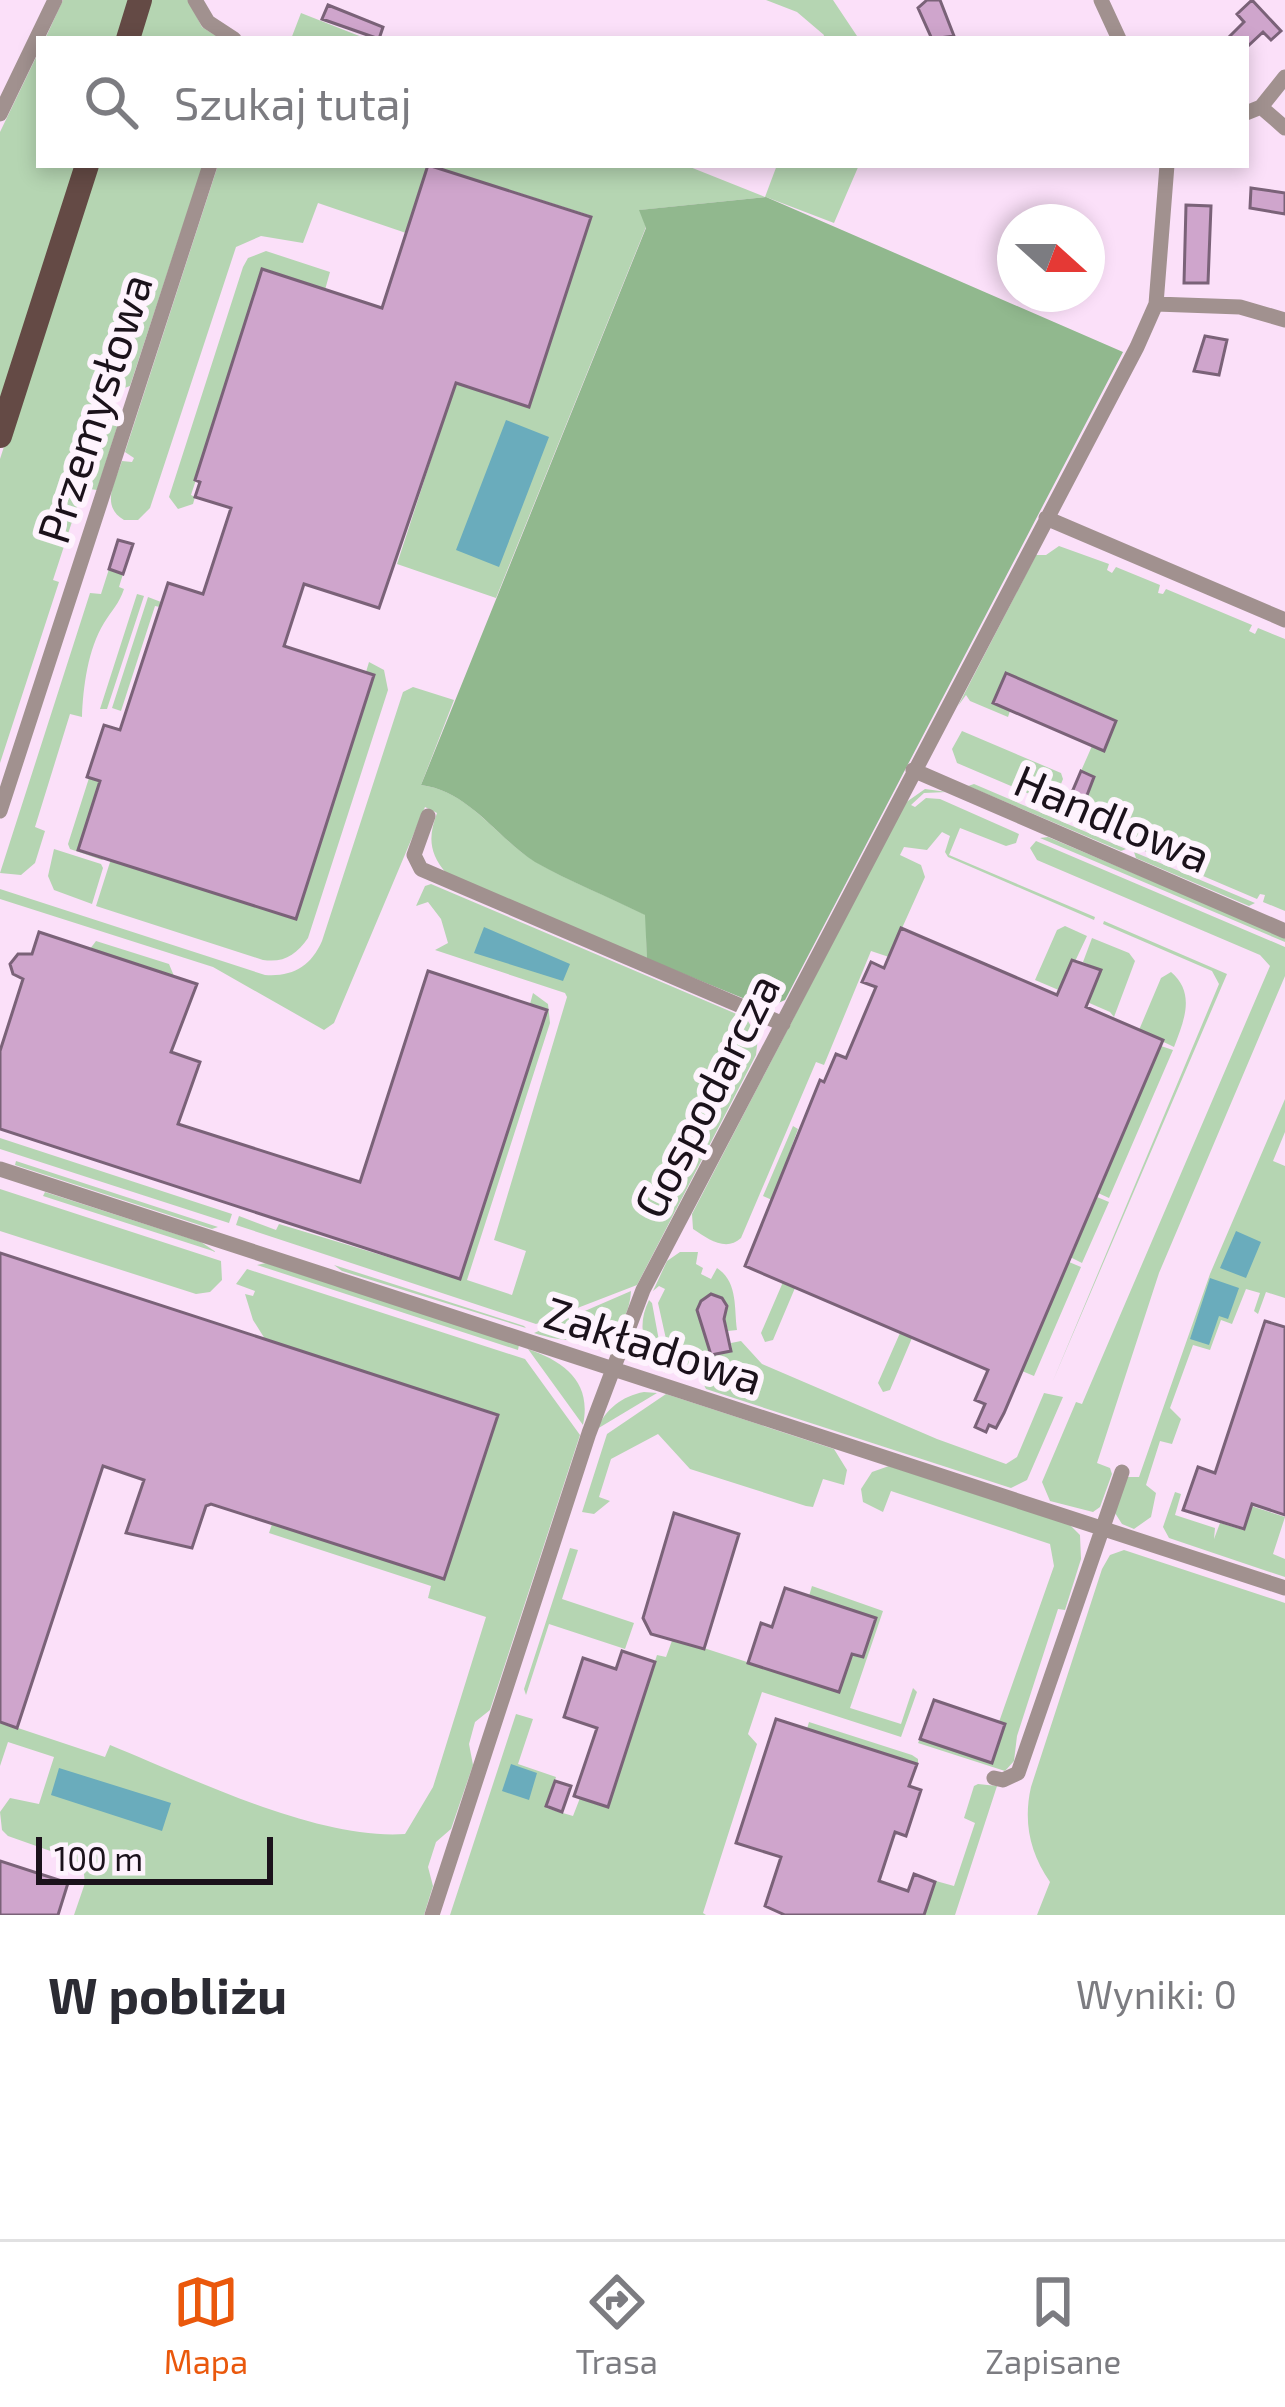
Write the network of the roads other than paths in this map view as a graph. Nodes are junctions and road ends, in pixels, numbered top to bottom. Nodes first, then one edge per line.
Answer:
1 (55, 0) edge
2 (140, 0) edge
3 (196, 0) edge
4 (1101, 0) edge
5 (38, 36) edge
6 (129, 36) edge
7 (229, 36) edge
8 (1117, 36) edge
9 (36, 39) edge
10 (1285, 77) edge
11 (1253, 110) edge
12 (0, 114) edge
13 (1285, 128) edge
14 (86, 168) edge
15 (209, 168) edge
16 (1167, 168) edge
17 (1156, 304) junction
18 (1285, 320) edge
19 (0, 436) edge
20 (1046, 518) junction
21 (1285, 620) edge
22 (913, 770) junction
23 (0, 811) edge
24 (428, 816) dead end
25 (1285, 931) edge
26 (783, 1024) junction
27 (0, 1169) edge
28 (612, 1368) junction
29 (1122, 1472) dead end
30 (1101, 1530) junction
31 (1285, 1588) edge
32 (994, 1778) dead end
33 (432, 1915) edge

1 - 5 street
2 - 6 main road
3 - 7 street
4 - 8 street
9 - 12 street
10 - 11 street
11 - 13 street
14 - 19 main road
15 - 23 street, Przemysłowa
16 - 17 street, Gospodarcza
17 - 18 street
17 - 20 street, Gospodarcza
20 - 21 street
20 - 22 street, Gospodarcza
22 - 25 street, Handlowa
22 - 26 street, Gospodarcza
24 - 26 street
26 - 28 street, Gospodarcza
27 - 28 street, Zakładowa
28 - 30 street, Zakładowa
28 - 33 street, Gospodarcza
29 - 30 street
30 - 31 street, Zakładowa
30 - 32 street

